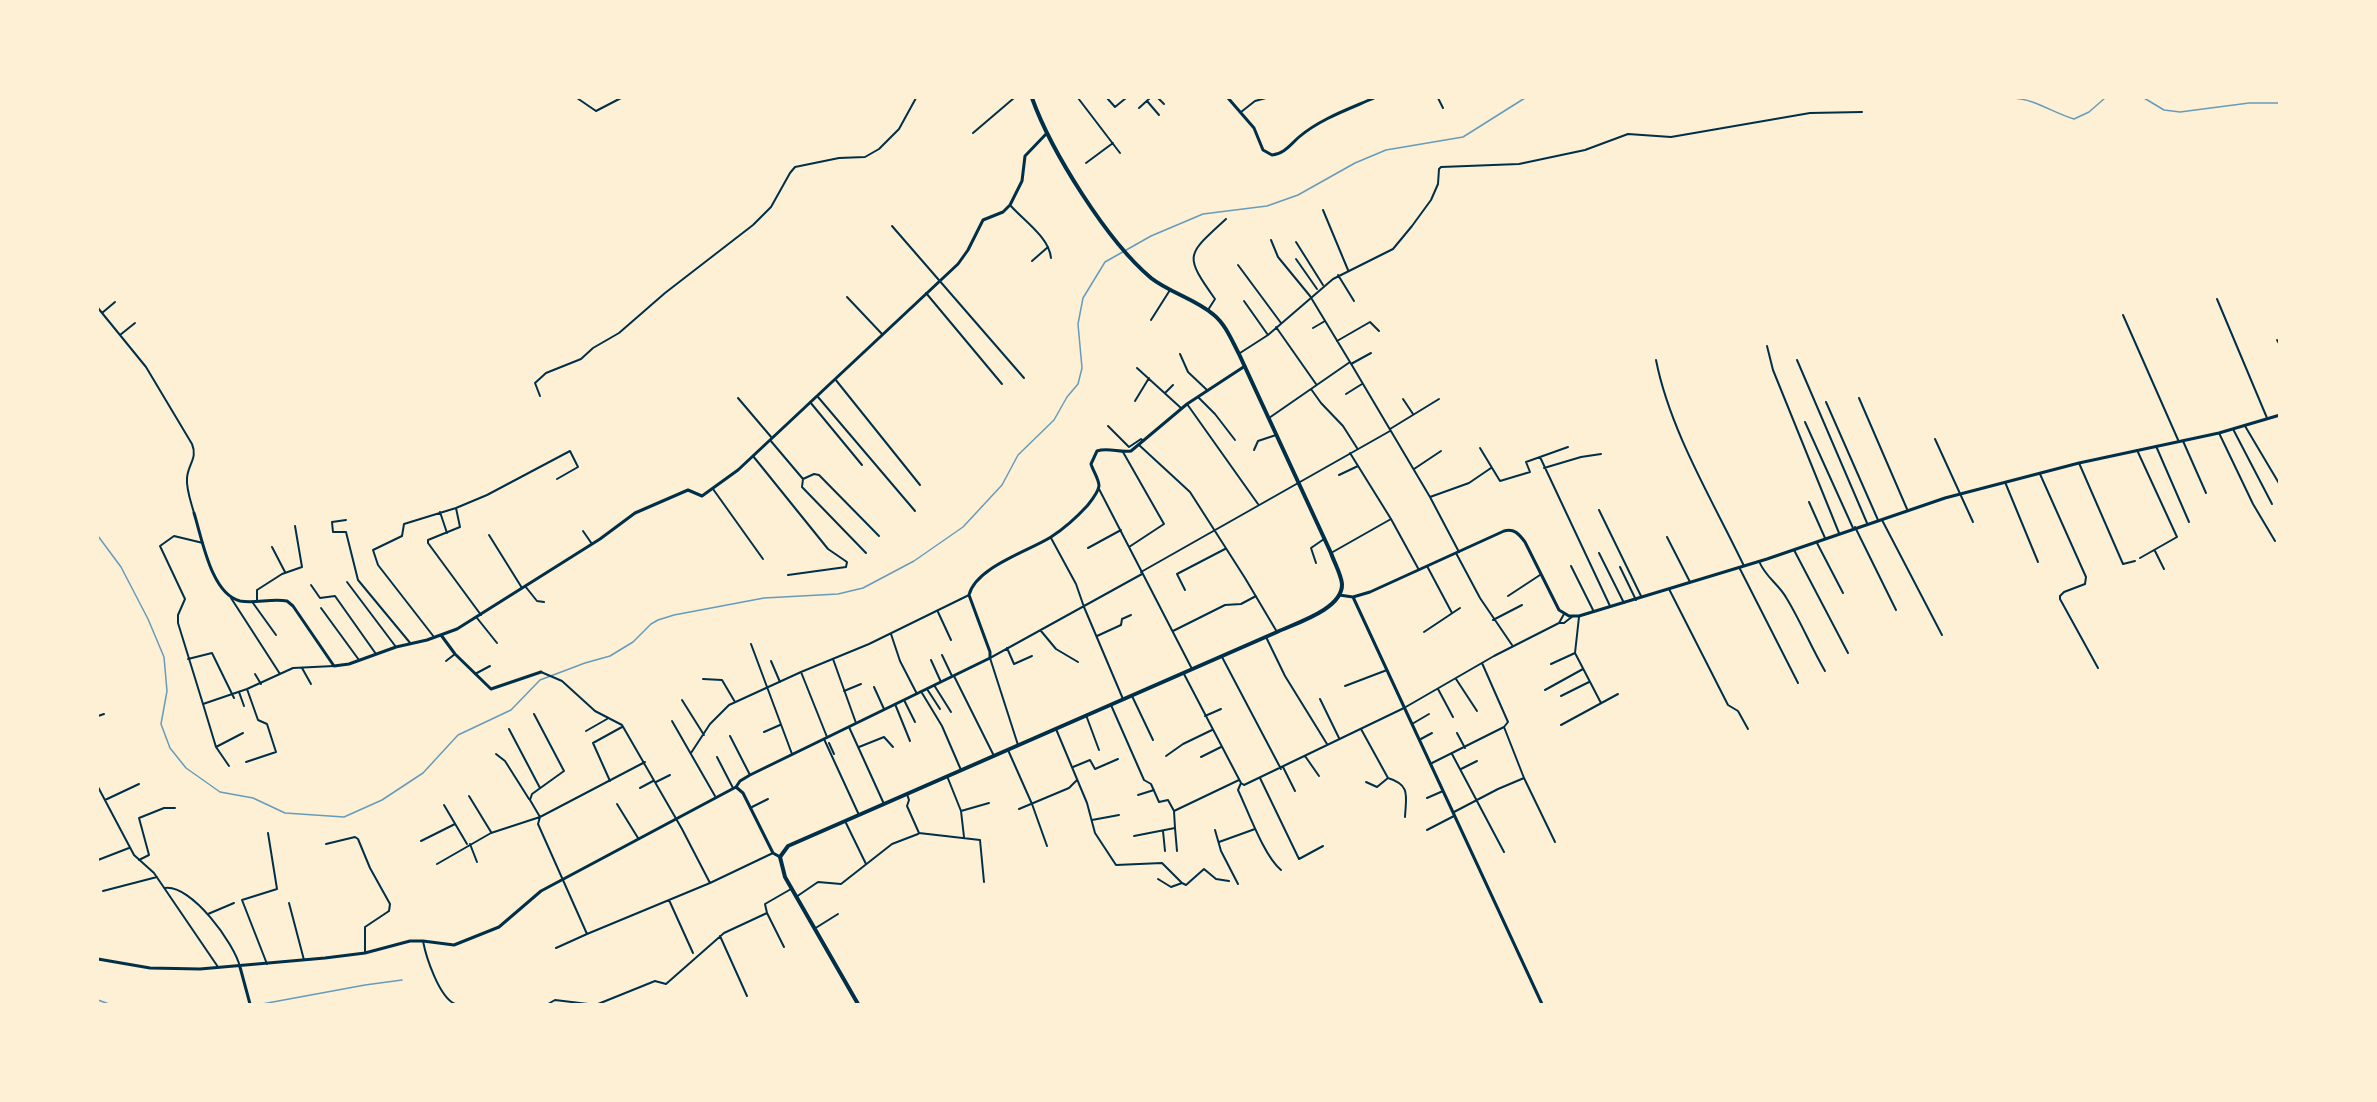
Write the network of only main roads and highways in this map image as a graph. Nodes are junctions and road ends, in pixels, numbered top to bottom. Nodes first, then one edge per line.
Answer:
1 (1032, 98) edge
2 (858, 1005) edge

1 - 2 highway

